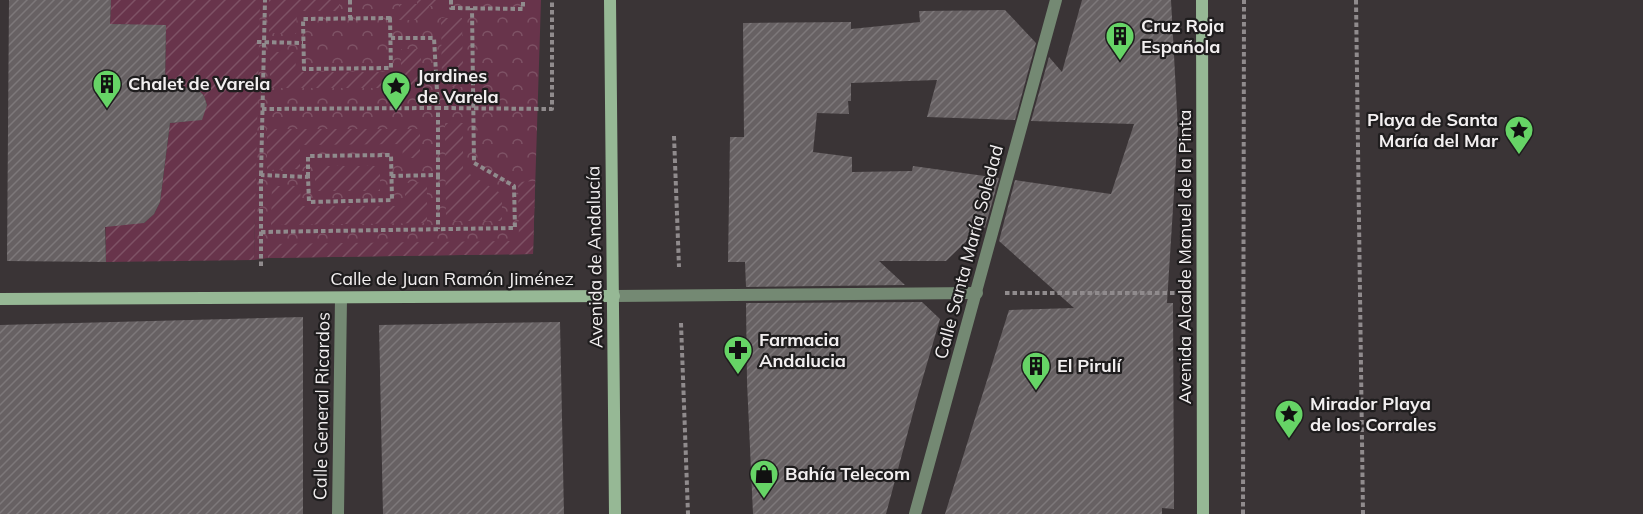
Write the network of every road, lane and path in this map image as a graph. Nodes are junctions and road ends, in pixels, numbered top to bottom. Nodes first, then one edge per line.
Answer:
1 (265, 0) edge
2 (350, 0) edge
3 (451, 0) edge
4 (523, 0) edge
5 (552, 0) edge
6 (610, 0) edge
7 (1056, 0) edge
8 (1202, 0) edge
9 (1244, 0) edge
10 (1356, 0) edge
11 (472, 8) junction
12 (350, 18) junction
13 (391, 38) junction
14 (257, 42) dead end
15 (263, 42) junction
16 (303, 43) junction
17 (438, 108) junction
18 (473, 108) junction
19 (262, 109) junction
20 (261, 175) junction
21 (392, 176) junction
22 (438, 176) junction
23 (308, 177) junction
24 (438, 229) junction
25 (261, 232) junction
26 (261, 266) dead end
27 (977, 293) junction
28 (1203, 293) junction
29 (614, 296) junction
30 (341, 298) junction
31 (0, 299) edge
32 (338, 514) edge
33 (615, 514) edge
34 (915, 514) edge
35 (1203, 514) edge
36 (1243, 514) edge
37 (1363, 514) edge

1 - 15 path
2 - 12 path
3 - 11 path
4 - 11 path
5 - 18 path
6 - 29 street, Avenida de Andalucía
7 - 27 street, Calle Santa María Soledad
8 - 28 street, Avenida Alcalde Manuel de la Pinta
9 - 36 path
10 - 37 path
11 - 18 path
12 - 13 path
12 - 16 path
13 - 16 path
13 - 17 path
14 - 15 path
15 - 16 path
15 - 19 path
17 - 18 path
17 - 19 path
17 - 22 path
18 - 24 path
19 - 20 path
20 - 23 path
20 - 25 path
21 - 22 path
21 - 23 path
21 - 23 path
22 - 24 path
24 - 25 path
25 - 26 path
27 - 28 path
27 - 29 street, Calle de Juan Ramón Jiménez
27 - 34 street, Calle Santa María Soledad
28 - 35 street, Avenida Alcalde Manuel de la Pinta
29 - 30 street, Calle de Juan Ramón Jiménez
29 - 33 street, Avenida de Andalucía
30 - 31 street, Calle de Juan Ramón Jiménez
30 - 32 street, Calle General Ricardos

